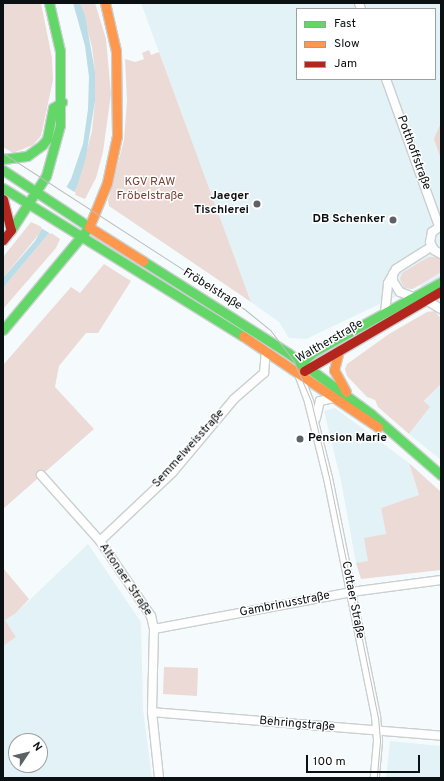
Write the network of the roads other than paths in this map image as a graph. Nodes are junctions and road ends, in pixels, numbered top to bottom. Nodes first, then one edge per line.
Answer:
1 (48, 3) edge
2 (105, 3) edge
3 (386, 80) edge
4 (62, 102) junction
5 (3, 159) edge
6 (3, 170) edge
7 (3, 188) edge
8 (41, 195) junction
9 (3, 199) edge
10 (34, 206) junction
11 (440, 226) edge
12 (89, 227) junction
13 (11, 230) junction
14 (82, 238) junction
15 (3, 240) edge
16 (431, 247) junction
17 (441, 254) edge
18 (393, 274) junction
19 (441, 282) edge
20 (441, 291) edge
21 (413, 297) junction
22 (426, 300) junction
23 (441, 309) edge
24 (385, 312) junction
25 (3, 330) edge
26 (339, 350) junction
27 (266, 351) junction
28 (305, 365) junction
29 (299, 374) junction
30 (334, 398) junction
31 (353, 401) junction
32 (315, 423) junction
33 (401, 441) junction
34 (41, 475) dead end
35 (441, 475) edge
36 (100, 541) junction
37 (441, 580) edge
38 (351, 592) junction
39 (154, 630) junction
40 (152, 712) junction
41 (378, 732) junction
42 (441, 736) edge
43 (159, 778) edge
44 (375, 778) edge

1 - 4 main road
2 - 12 main road
3 - 11 street, Potthoffstraße
4 - 5 main road
4 - 8 main road
6 - 8 main road, Fröbelstraße
7 - 10 main road, Fröbelstraße
8 - 10 main road
8 - 12 main road, Fröbelstraße
9 - 13 main road
10 - 13 main road
10 - 14 main road, Fröbelstraße
11 - 16 street, Potthoffstraße
12 - 14 main road
12 - 28 main road, Fröbelstraße
13 - 15 main road
14 - 25 main road
14 - 27 main road, Fröbelstraße
16 - 17 street
16 - 18 street
18 - 21 street
18 - 24 street
19 - 21 main road, Waltherstraße
20 - 22 main road, Waltherstraße
21 - 24 main road, Waltherstraße
22 - 23 street
22 - 26 main road, Waltherstraße
24 - 28 main road, Waltherstraße
26 - 28 main road, Waltherstraße
26 - 31 main road
27 - 29 main road, Fröbelstraße
27 - 36 street, Semmelweisstraße
28 - 29 main road, Waltherstraße
28 - 31 main road, Fröbelstraße
29 - 30 main road, Fröbelstraße
29 - 32 street, Cottaer Straße
30 - 32 street, Cottaer Straße
30 - 33 main road, Fröbelstraße
31 - 33 main road, Fröbelstraße
32 - 38 street, Cottaer Straße
33 - 35 main road, Fröbelstraße
34 - 36 street, Altonaer Straße
36 - 39 street, Altonaer Straße
37 - 38 street, Gambrinusstraße
38 - 39 street, Gambrinusstraße
38 - 41 street, Cottaer Straße
39 - 40 street, Altonaer Straße
40 - 41 street, Behringstraße
40 - 43 street, Altonaer Straße
41 - 42 street, Behringstraße
41 - 44 street, Cottaer Straße

